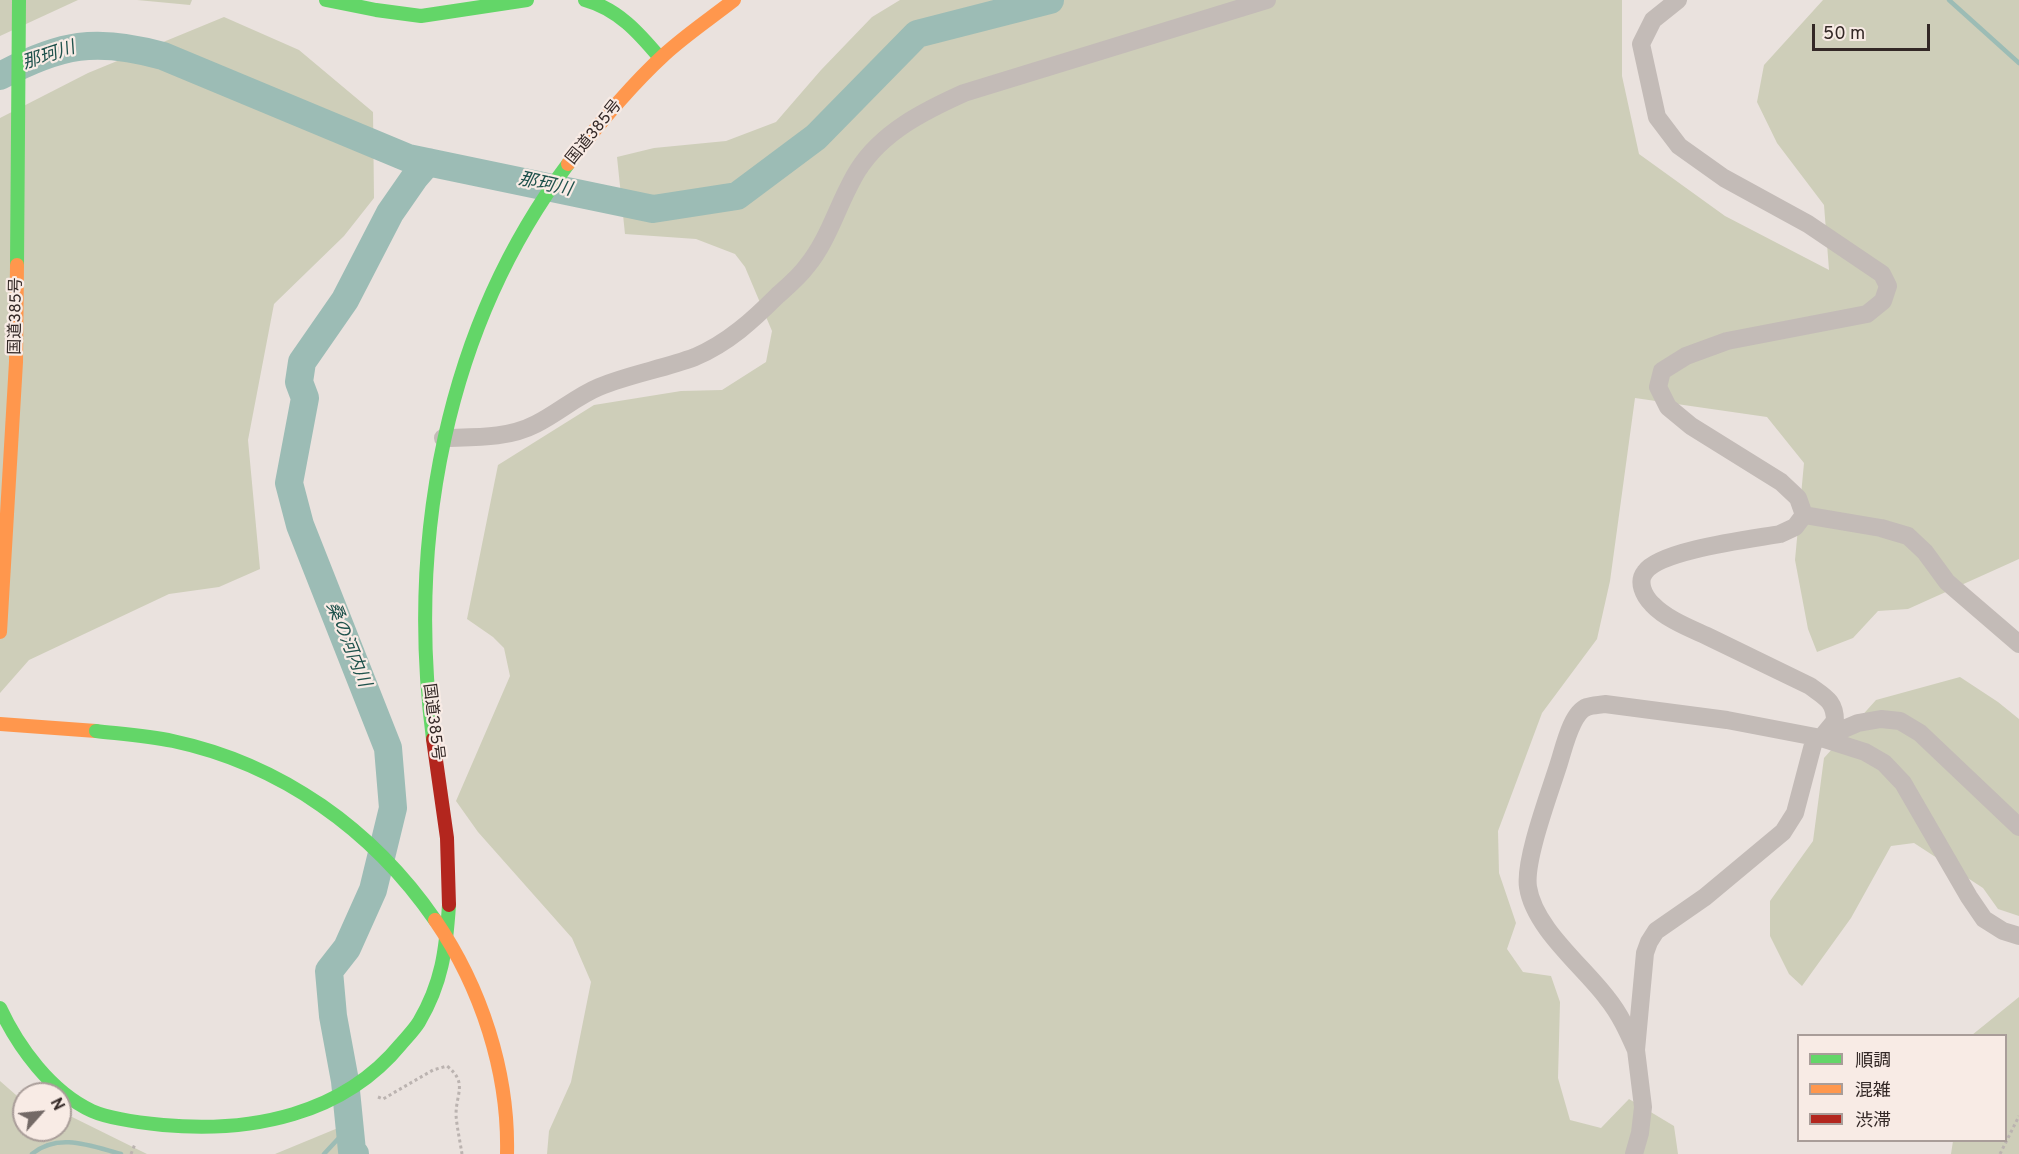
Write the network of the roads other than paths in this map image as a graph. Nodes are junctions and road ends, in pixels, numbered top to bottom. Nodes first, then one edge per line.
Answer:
1 (19, 0) edge
2 (326, 0) edge
3 (527, 0) edge
4 (585, 0) edge
5 (734, 0) edge
6 (1267, 0) edge
7 (1678, 0) edge
8 (660, 58) junction
9 (443, 438) junction
10 (1804, 515) junction
11 (0, 632) edge
12 (2019, 644) edge
13 (0, 724) edge
14 (1818, 738) junction
15 (2019, 827) edge
16 (2019, 936) edge
17 (0, 1008) edge
18 (1635, 1050) junction
19 (294, 1128) dead end
20 (169, 1139) dead end
21 (507, 1154) edge
22 (1634, 1154) edge

1 - 11 main road, 国道385号
2 - 3 main road
4 - 8 main road
5 - 8 main road, 国道385号
6 - 9 street
7 - 10 street
8 - 9 main road, 国道385号
9 - 19 main road, 国道385号
10 - 12 street
10 - 14 street
13 - 21 main road, bridge
14 - 15 street
14 - 16 street
14 - 18 street
14 - 18 street
17 - 20 main road
18 - 22 street

